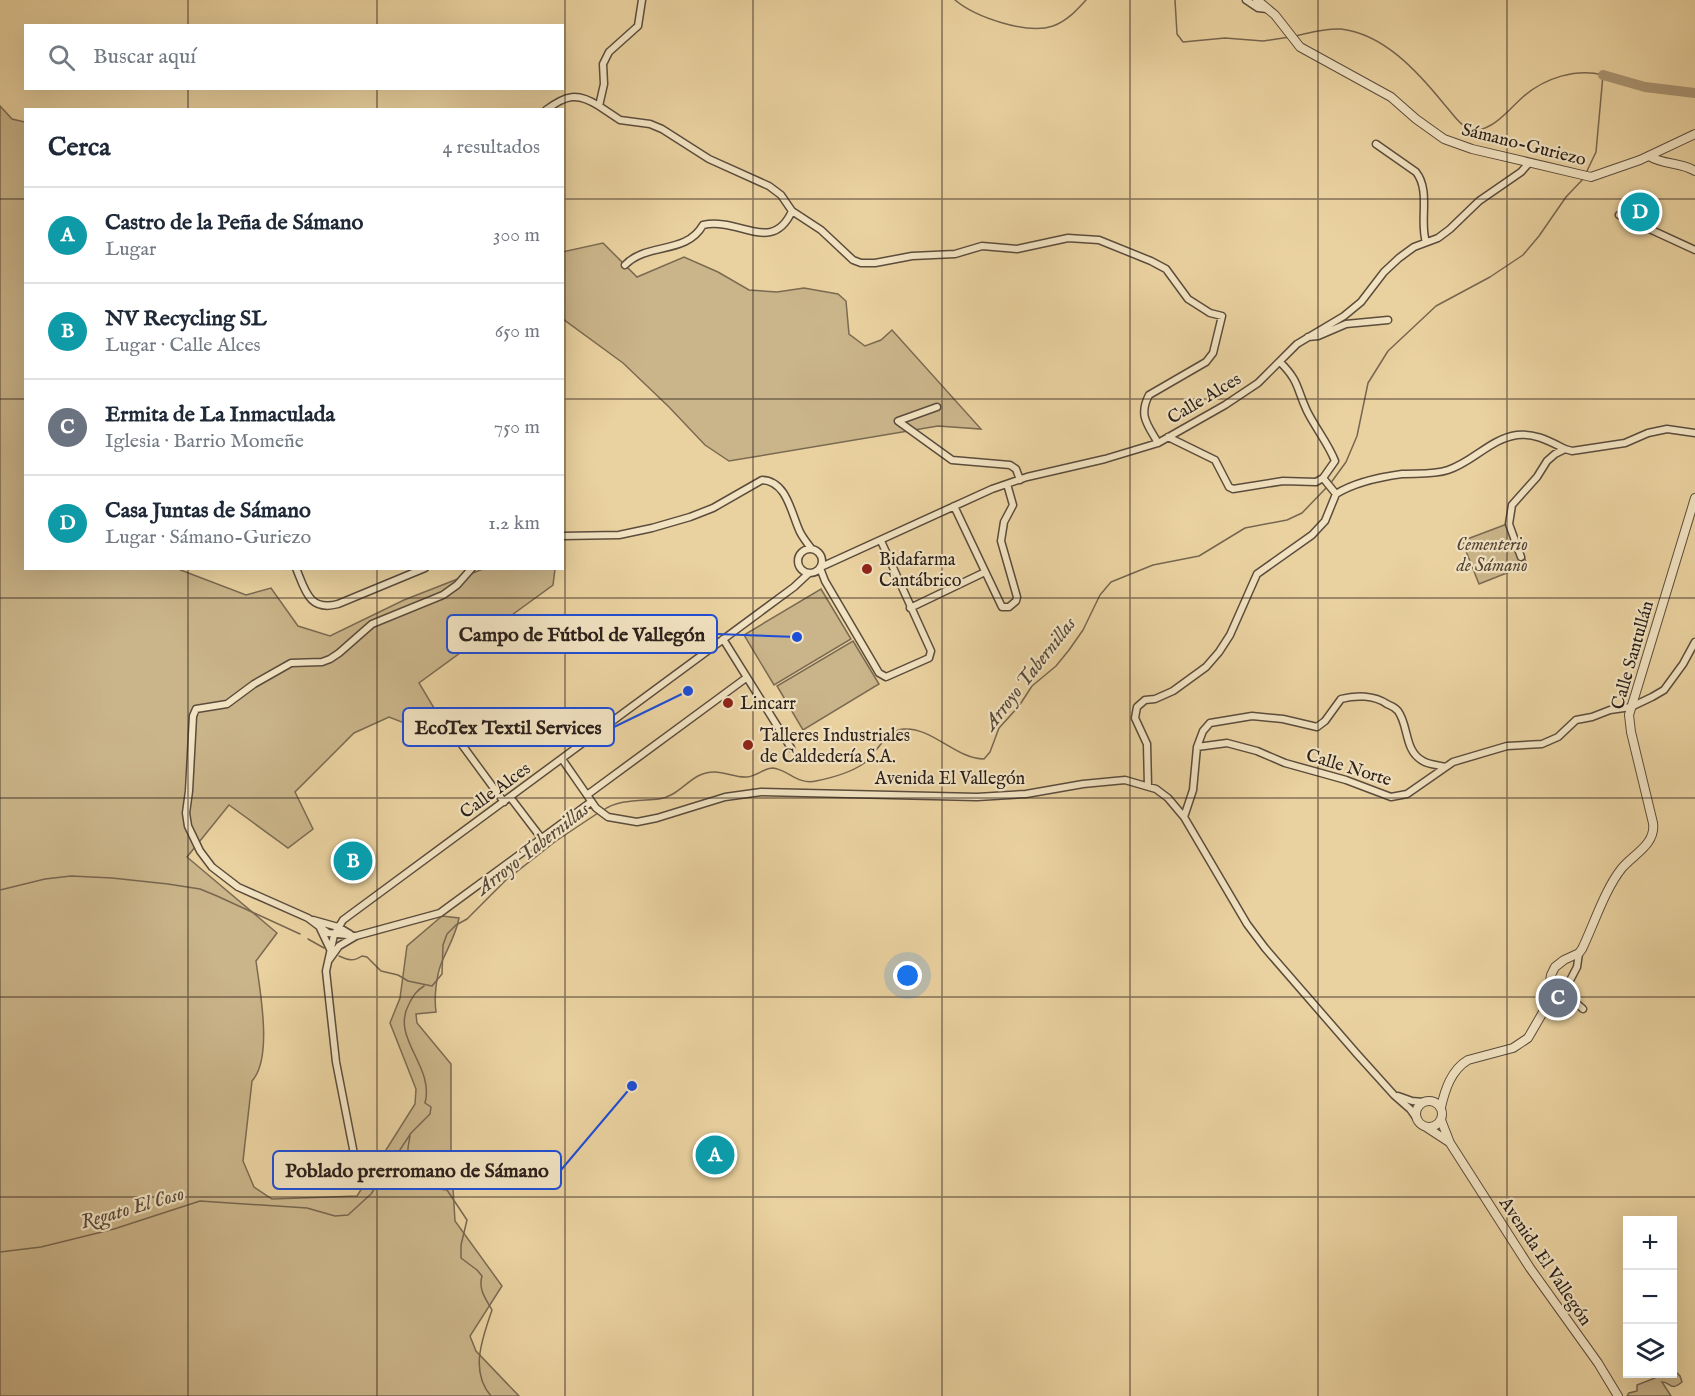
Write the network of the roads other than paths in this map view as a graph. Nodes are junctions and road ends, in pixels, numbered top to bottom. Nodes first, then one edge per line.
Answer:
1 (642, 0) edge
2 (1246, 0) edge
3 (1257, 0) edge
4 (1268, 9) junction
5 (599, 106) junction
6 (548, 108) edge
7 (1695, 134) edge
8 (1376, 144) dead end
9 (1649, 156) junction
10 (1529, 163) junction
11 (1695, 171) edge
12 (792, 211) junction
13 (1619, 215) dead end
14 (1426, 242) junction
15 (1695, 250) edge
16 (625, 265) dead end
17 (1388, 320) dead end
18 (1308, 337) junction
19 (1280, 362) junction
20 (937, 407) dead end
21 (1695, 433) edge
22 (1168, 437) junction
23 (1158, 443) junction
24 (1565, 448) junction
25 (1020, 480) junction
26 (1325, 480) junction
27 (1007, 484) junction
28 (1335, 491) junction
29 (1695, 498) edge
30 (954, 506) junction
31 (801, 535) junction
32 (564, 536) edge
33 (880, 541) junction
34 (811, 548) junction
35 (802, 551) junction
36 (1521, 556) dead end
37 (822, 558) junction
38 (835, 562) junction
39 (801, 569) junction
40 (297, 570) edge
41 (419, 570) edge
42 (470, 570) edge
43 (816, 570) junction
44 (985, 572) junction
45 (794, 587) junction
46 (910, 608) junction
47 (723, 639) junction
48 (1695, 642) edge
49 (746, 678) junction
50 (1631, 707) junction
51 (446, 723) dead end
52 (1197, 747) junction
53 (791, 748) dead end
54 (562, 759) junction
55 (1446, 766) junction
56 (1148, 786) junction
57 (587, 795) junction
58 (507, 800) junction
59 (591, 802) junction
60 (1184, 817) junction
61 (542, 839) junction
62 (308, 918) junction
63 (319, 927) junction
64 (338, 927) junction
65 (334, 935) junction
66 (356, 936) junction
67 (330, 950) junction
68 (1579, 954) junction
69 (328, 963) junction
70 (1564, 992) junction
71 (1547, 1002) junction
72 (1583, 1009) dead end
73 (1446, 1088) junction
74 (1394, 1095) junction
75 (1428, 1102) junction
76 (1441, 1107) junction
77 (1417, 1119) junction
78 (1442, 1120) junction
79 (1426, 1127) junction
80 (1450, 1143) junction
81 (351, 1168) dead end
82 (1618, 1396) edge

1 - 5 street
2 - 4 street
3 - 4 street, Sámano-Guriezo
4 - 10 street, Sámano-Guriezo
5 - 6 street
5 - 12 street
7 - 9 street, Sámano-Guriezo
8 - 14 street
9 - 10 street, Sámano-Guriezo
9 - 11 street
10 - 14 street, Calle Alces
12 - 16 street
12 - 23 street
13 - 15 street
14 - 18 street, Calle Alces
17 - 18 street
18 - 19 street, Calle Alces
19 - 22 street, Calle Alces
19 - 26 street
20 - 25 street
21 - 24 street
22 - 23 street, Calle Alces
22 - 26 street
23 - 25 street, Calle Alces
24 - 28 street
24 - 36 street
25 - 27 street, Calle Alces
26 - 28 street
27 - 30 street, Calle Alces
27 - 44 street
28 - 56 street
29 - 50 street, Calle Santullán
30 - 33 street, Calle Alces
30 - 44 street
31 - 32 street
31 - 34 street
31 - 35 street
33 - 38 street, Calle Alces
33 - 46 street
34 - 35 street
34 - 37 street
35 - 39 street
37 - 38 street
37 - 43 street
38 - 43 street, Calle Alces
39 - 43 street
39 - 45 street
40 - 41 street
42 - 62 street
43 - 45 street, Calle Alces
43 - 46 street
44 - 46 street
45 - 47 street, Calle Alces
47 - 49 street
47 - 54 street, Calle Alces
48 - 50 street, Calle Norte
49 - 53 street
49 - 57 street
50 - 55 street, Calle Norte
50 - 68 street, Calle Santullán
51 - 58 street
52 - 55 street, Calle Norte
52 - 55 street
52 - 60 street
54 - 57 street
54 - 58 street, Calle Alces
56 - 59 street, Avenida El Vallegón
56 - 60 street, Avenida El Vallegón
57 - 59 street
58 - 61 street
58 - 64 street, Calle Alces
59 - 61 street
60 - 74 street, Avenida El Vallegón
61 - 66 street
62 - 63 street
62 - 64 street
63 - 65 street
63 - 67 street
64 - 65 street, Calle Alces
64 - 66 street
65 - 66 street
65 - 67 street, Calle Alces
66 - 69 street
67 - 69 street, Calle Alces
68 - 70 street
68 - 71 street
69 - 81 street, Calle Alces
70 - 71 street
70 - 72 street
71 - 73 street
73 - 75 street
73 - 76 street
74 - 75 street
74 - 77 street, Avenida El Vallegón
75 - 76 street
75 - 77 street
76 - 78 street
77 - 79 street
78 - 79 street
78 - 80 street
79 - 80 street
80 - 82 street, Avenida El Vallegón

